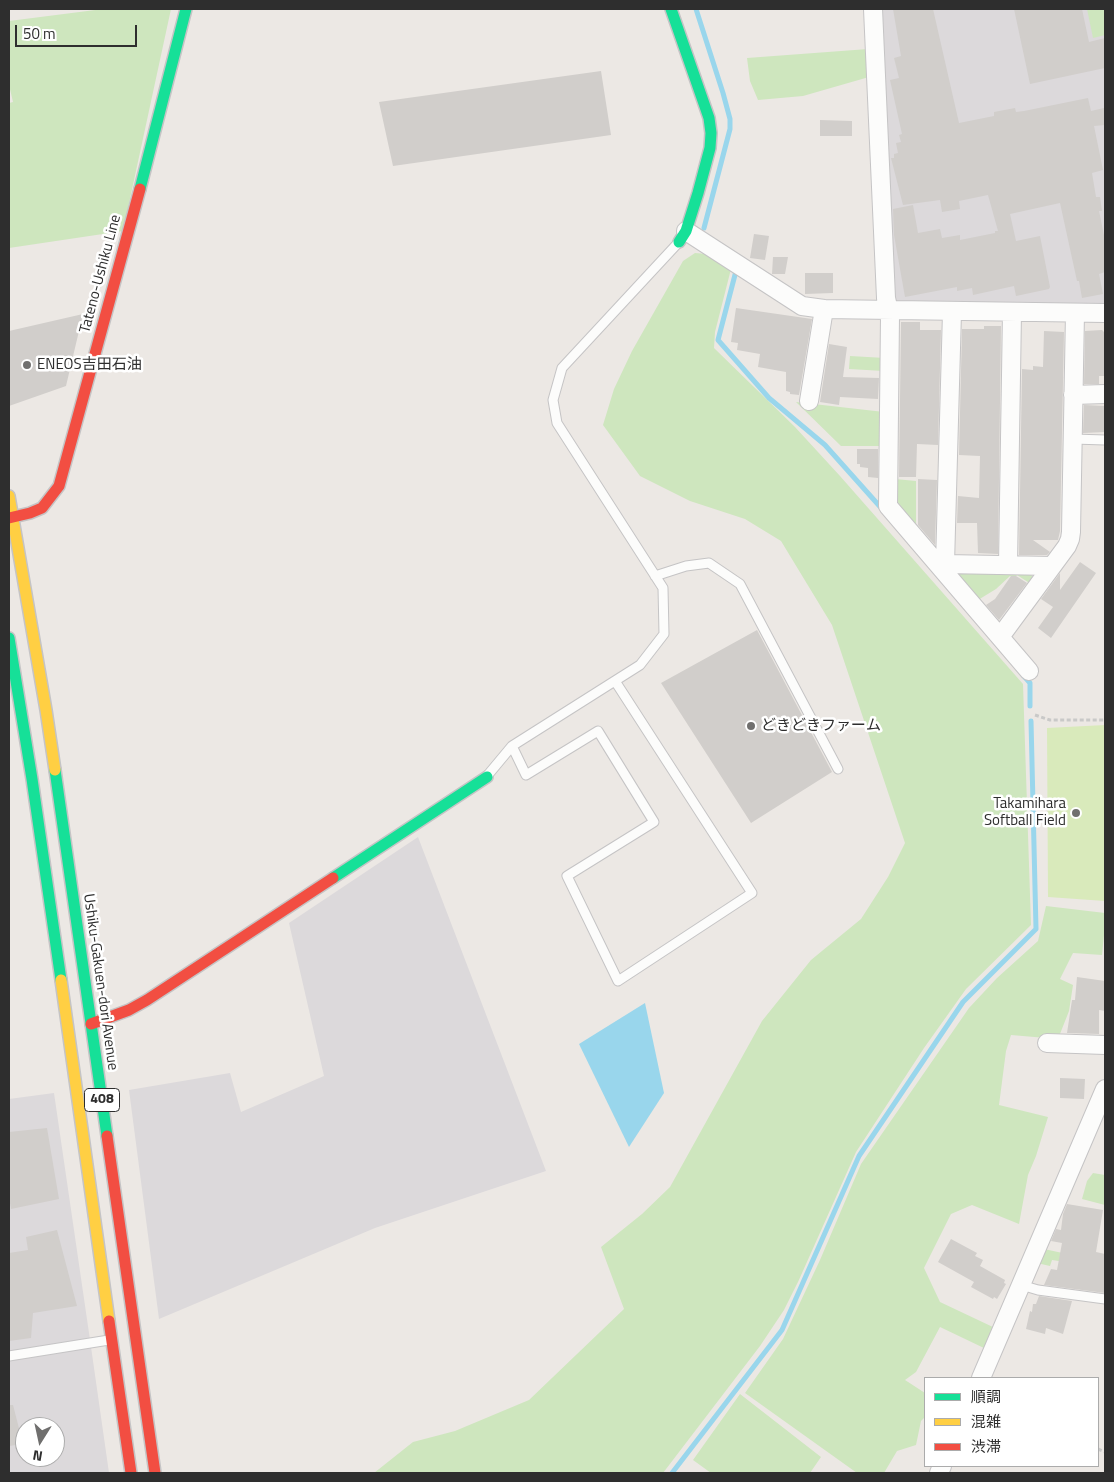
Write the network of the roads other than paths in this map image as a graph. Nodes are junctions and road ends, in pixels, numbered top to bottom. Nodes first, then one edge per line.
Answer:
1 (186, 9) edge
2 (671, 9) edge
3 (873, 9) edge
4 (683, 237) junction
5 (824, 309) junction
6 (889, 309) junction
7 (952, 312) junction
8 (1012, 312) junction
9 (1075, 313) junction
10 (1105, 313) edge
11 (1105, 394) edge
12 (1073, 395) junction
13 (809, 401) dead end
14 (1073, 439) junction
15 (1105, 440) edge
16 (9, 496) edge
17 (11, 518) edge
18 (1008, 565) junction
19 (943, 566) junction
20 (1052, 566) junction
21 (655, 576) junction
22 (1000, 637) junction
23 (9, 638) edge
24 (1029, 671) dead end
25 (615, 681) junction
26 (33, 730) junction
27 (512, 746) junction
28 (838, 769) dead end
29 (487, 777) joint
30 (91, 1024) junction
31 (1047, 1043) dead end
32 (1105, 1045) edge
33 (1105, 1090) edge
34 (1021, 1286) junction
35 (1105, 1299) edge
36 (112, 1340) junction
37 (9, 1356) edge
38 (981, 1377) edge
39 (131, 1473) edge
40 (155, 1473) edge

1 - 17 main road, Tateno-Ushiku Line
2 - 4 main road
3 - 6 street
4 - 5 street
4 - 21 lane
5 - 6 street
5 - 13 street
6 - 7 street
6 - 19 street
7 - 8 street
7 - 19 street
8 - 9 street
8 - 18 street
9 - 10 street
9 - 12 street
11 - 12 street
12 - 14 street
14 - 15 lane
14 - 20 street
16 - 17 main road, Ushiku-Gakuen-dori Avenue / 408
17 - 26 main road, Ushiku-Gakuen-dori Avenue / 408
18 - 19 street
18 - 20 street
19 - 22 street
20 - 22 street
21 - 25 lane
21 - 28 lane
22 - 24 street
23 - 26 main road, Ushiku-Gakuen-dori Avenue / 408
25 - 27 lane
25 - 27 lane
26 - 30 main road, Ushiku-Gakuen-dori Avenue / 408
26 - 36 main road, Ushiku-Gakuen-dori Avenue / 408
27 - 29 lane
29 - 30 main road
30 - 40 main road, Ushiku-Gakuen-dori Avenue / 408
31 - 32 street
33 - 34 street
34 - 35 lane
34 - 38 street
36 - 37 lane
36 - 39 main road, Ushiku-Gakuen-dori Avenue / 408

